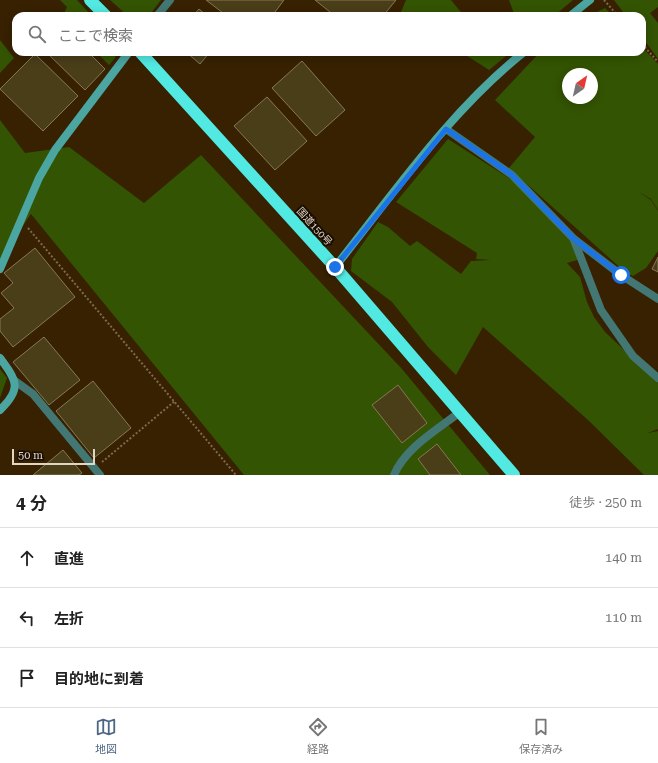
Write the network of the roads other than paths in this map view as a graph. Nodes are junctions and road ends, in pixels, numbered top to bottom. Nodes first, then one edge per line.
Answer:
1 (90, 0) edge
2 (170, 0) edge
3 (590, 0) edge
4 (102, 12) edge
5 (160, 12) edge
6 (575, 12) edge
7 (127, 56) edge
8 (144, 56) edge
9 (520, 56) edge
10 (446, 129) junction
11 (574, 239) junction
12 (335, 267) junction
13 (0, 269) edge
14 (658, 299) edge
15 (0, 358) edge
16 (658, 378) edge
17 (15, 381) junction
18 (0, 410) edge
19 (460, 412) junction
20 (97, 472) edge
21 (394, 475) edge
22 (514, 475) edge

1 - 4 highway
2 - 5 street
3 - 6 street
7 - 13 street
8 - 12 highway, 国道150号
9 - 10 street
10 - 11 street
10 - 12 street
11 - 14 street
11 - 16 street
12 - 19 highway, 国道150号
15 - 17 street
17 - 18 street
17 - 20 street
19 - 21 street
19 - 22 highway, 国道150号

